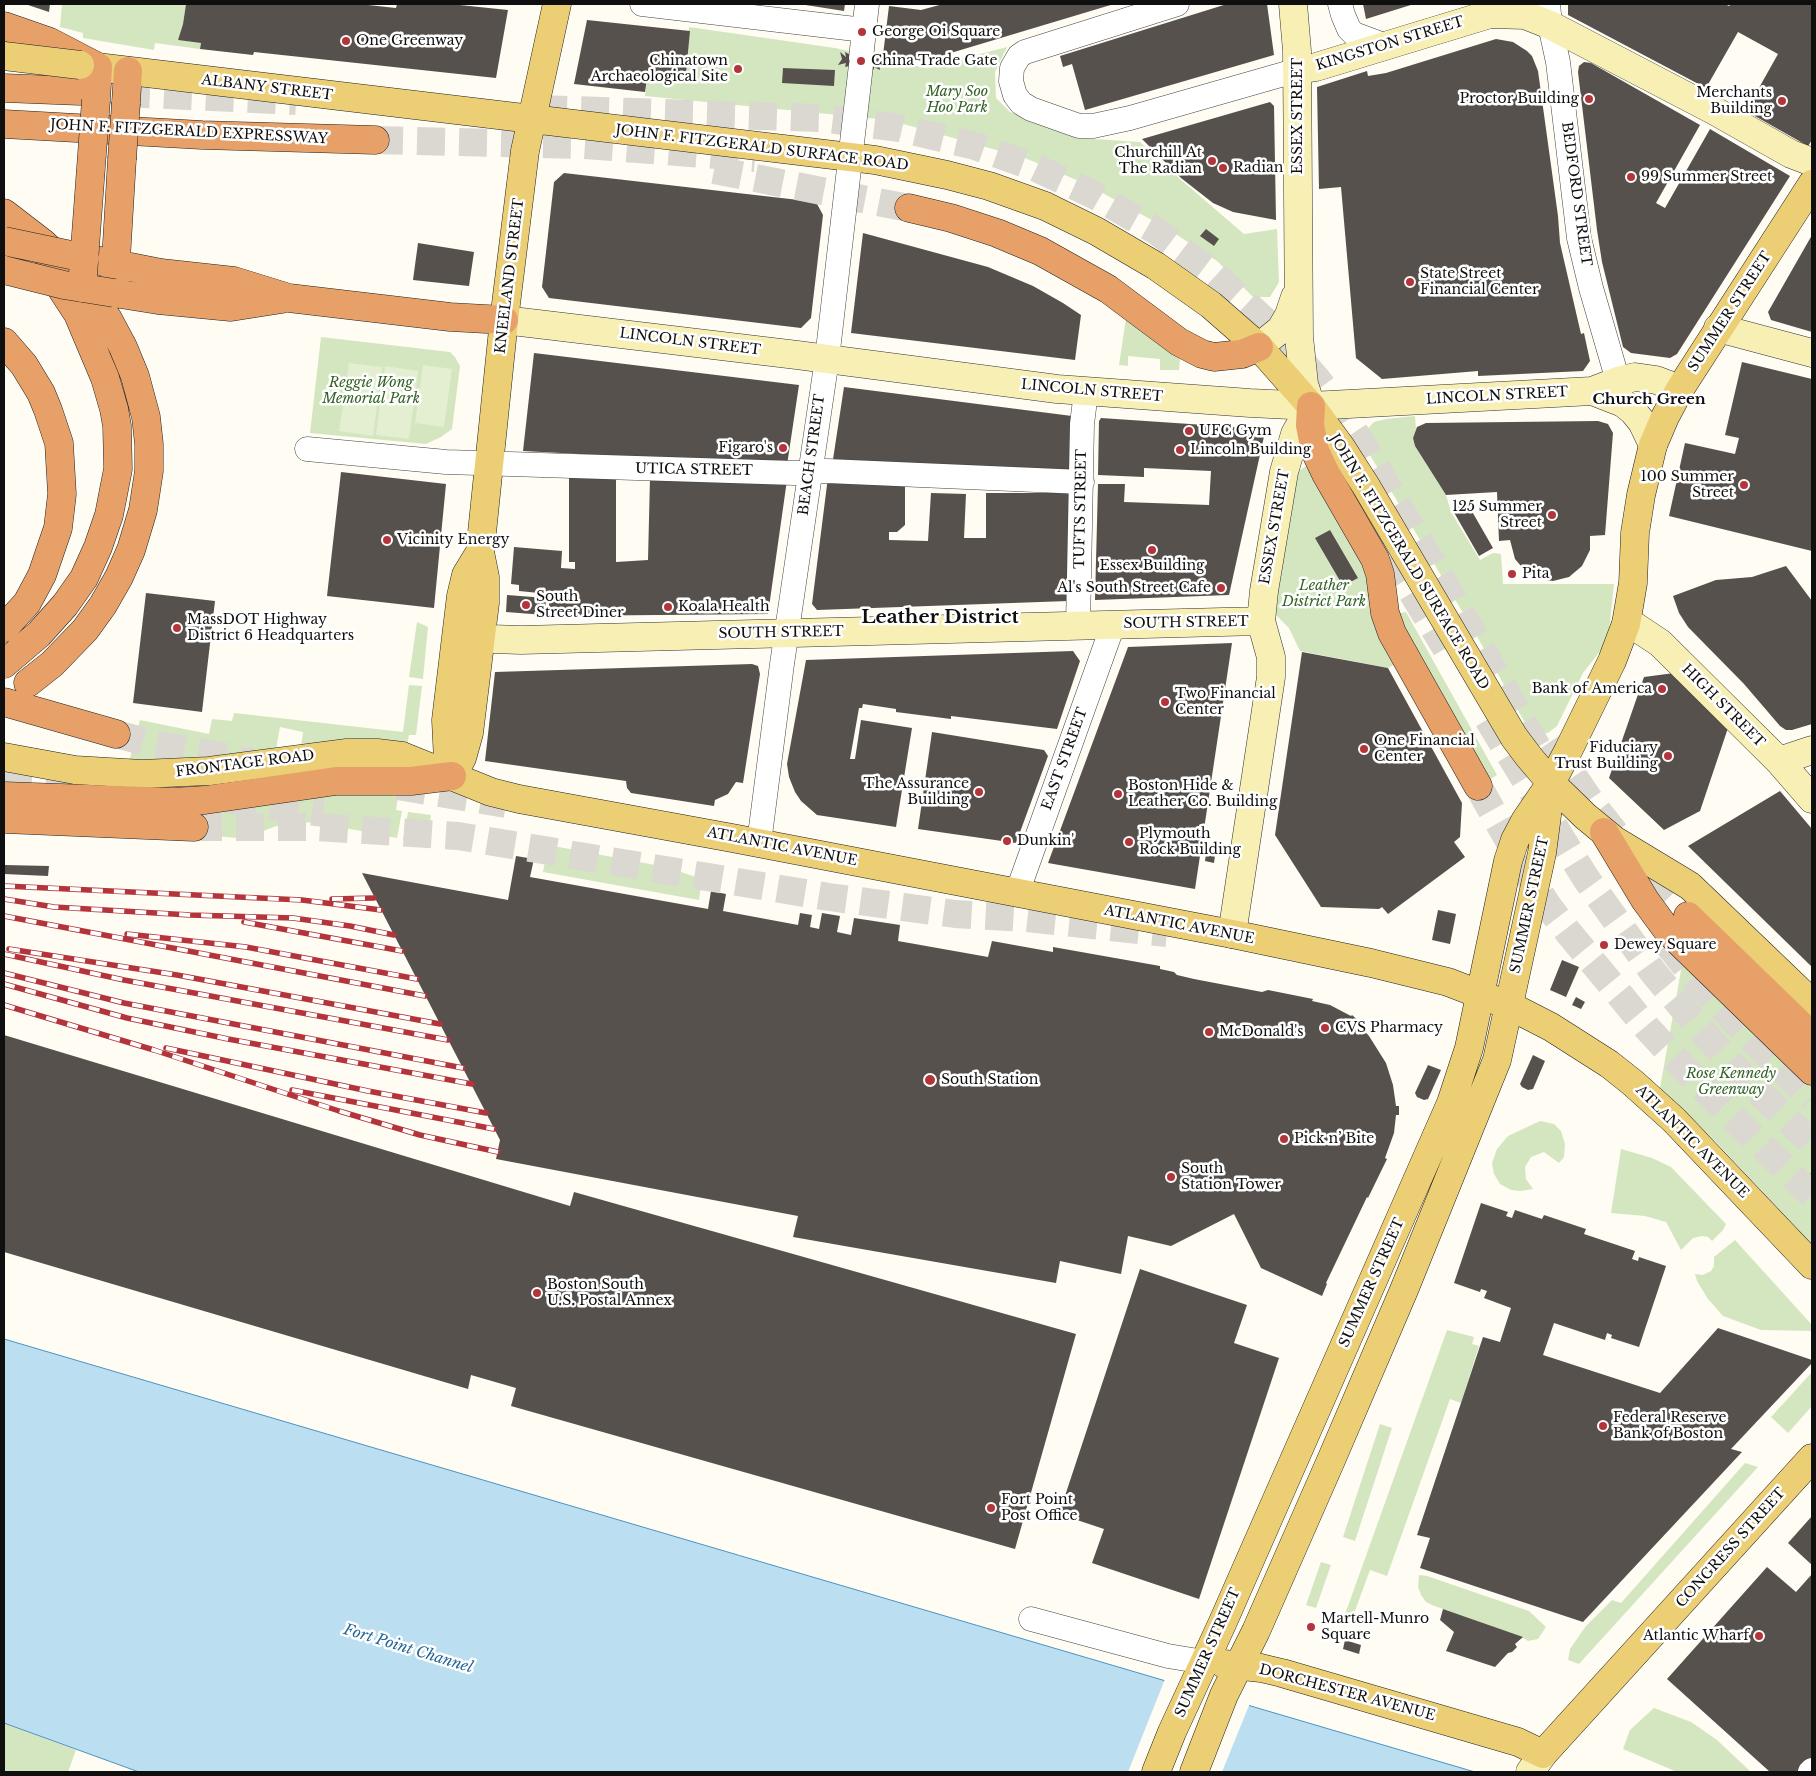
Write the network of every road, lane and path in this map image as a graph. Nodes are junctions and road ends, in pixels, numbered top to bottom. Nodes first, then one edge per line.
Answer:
1 (557, 4) edge
2 (642, 4) edge
3 (867, 4) edge
4 (1177, 4) edge
5 (1293, 4) edge
6 (1340, 4) edge
7 (1493, 9) edge
8 (1549, 15) edge
9 (4, 26) edge
10 (864, 30) junction
11 (1386, 46) junction
12 (4, 54) edge
13 (1298, 70) junction
14 (128, 71) junction
15 (86, 76) junction
16 (4, 88) edge
17 (530, 119) junction
18 (4, 124) edge
19 (375, 140) tunnel mouth
20 (850, 157) junction
21 (1812, 162) edge
22 (1812, 184) edge
23 (909, 208) tunnel mouth
24 (4, 213) edge
25 (4, 229) edge
26 (4, 241) edge
27 (84, 258) junction
28 (116, 264) junction
29 (4, 270) edge
30 (1298, 286) junction
31 (82, 288) junction
32 (114, 293) junction
33 (289, 298) junction
34 (504, 320) junction
35 (1718, 328) junction
36 (4, 342) edge
37 (1259, 347) junction
38 (1812, 353) edge
39 (827, 358) junction
40 (1618, 381) junction
41 (1680, 389) junction
42 (1592, 391) junction
43 (1086, 392) junction
44 (1311, 406) junction
45 (1653, 445) junction
46 (307, 449) dead end
47 (489, 463) junction
48 (809, 472) junction
49 (1082, 482) junction
50 (480, 552) junction
51 (1261, 621) junction
52 (1626, 624) junction
53 (1113, 625) junction
54 (1078, 626) junction
55 (4, 628) edge
56 (787, 633) junction
57 (481, 637) junction
58 (4, 664) edge
59 (28, 683) dead end
60 (4, 702) edge
61 (116, 734) tunnel mouth
62 (1812, 750) edge
63 (4, 757) edge
64 (1778, 761) junction
65 (452, 776) junction
66 (1551, 783) junction
67 (1478, 786) tunnel mouth
68 (4, 796) edge
69 (1812, 799) edge
70 (4, 819) edge
71 (194, 827) tunnel mouth
72 (1604, 832) junction
73 (759, 843) junction
74 (1017, 892) junction
75 (1688, 916) tunnel mouth
76 (1232, 934) junction
77 (1481, 994) junction
78 (1812, 1003) edge
79 (1510, 1006) junction
80 (1812, 1036) edge
81 (1812, 1071) edge
82 (1812, 1266) edge
83 (1812, 1458) edge
84 (1031, 1619) dead end
85 (1239, 1666) junction
86 (1199, 1674) junction
87 (1536, 1763) edge
88 (1156, 1772) edge
89 (1194, 1772) edge

1 - 17 main road, KNEELAND STREET
2 - 10 street
3 - 10 street, BEACH STREET
4 - 13 street, KINGSTON STREET
5 - 13 main road, ESSEX STREET
6 - 11 street
7 - 8 main road, KINGSTON STREET
7 - 11 main road, KINGSTON STREET
8 - 21 main road, KINGSTON STREET
8 - 40 street, BEDFORD STREET
9 - 15 highway
10 - 20 street, BEACH STREET
11 - 13 main road, KINGSTON STREET
12 - 15 main road, ALBANY STREET, bridge
13 - 30 main road, ESSEX STREET
14 - 15 main road, ALBANY STREET
14 - 17 main road, ALBANY STREET
14 - 28 highway, bridge
15 - 16 highway
15 - 27 highway, bridge
17 - 20 main road, JOHN F. FITZGERALD SURFACE ROAD
17 - 34 main road, KNEELAND STREET
18 - 19 highway, JOHN F. FITZGERALD EXPRESSWAY
20 - 37 main road, JOHN F. FITZGERALD SURFACE ROAD
20 - 39 street, BEACH STREET
22 - 35 main road, SUMMER STREET
23 - 37 highway
24 - 59 highway
25 - 58 highway
26 - 27 highway, bridge
27 - 28 highway
27 - 31 highway, bridge
28 - 32 highway
28 - 33 highway
29 - 31 highway, bridge
30 - 37 main road
30 - 44 main road, ESSEX STREET
31 - 32 highway, bridge
32 - 33 highway
33 - 34 highway
34 - 39 main road, LINCOLN STREET
34 - 47 main road, KNEELAND STREET
35 - 38 main road
35 - 41 main road, SUMMER STREET
36 - 55 highway
37 - 44 main road, JOHN F. FITZGERALD SURFACE ROAD
39 - 43 main road, LINCOLN STREET
39 - 48 street, BEACH STREET
40 - 41 main road, LINCOLN STREET
40 - 42 main road, LINCOLN STREET
41 - 45 main road, SUMMER STREET
42 - 44 main road, LINCOLN STREET
42 - 45 main road
43 - 44 main road, LINCOLN STREET
43 - 49 street, TUFTS STREET
44 - 51 main road, ESSEX STREET
44 - 66 main road, JOHN F. FITZGERALD SURFACE ROAD
44 - 67 highway
45 - 52 main road, SUMMER STREET
46 - 47 street, UTICA STREET
47 - 48 street, UTICA STREET
47 - 50 main road, KNEELAND STREET
48 - 49 street, UTICA STREET
48 - 56 street, BEACH STREET
49 - 54 street, TUFTS STREET
50 - 57 main road, KNEELAND STREET
50 - 65 main road, KNEELAND STREET
51 - 53 main road, SOUTH STREET
51 - 76 main road, ESSEX STREET
52 - 64 main road, HIGH STREET
52 - 66 main road, SUMMER STREET
53 - 54 main road, SOUTH STREET
53 - 74 street, EAST STREET
54 - 56 main road, SOUTH STREET
56 - 57 main road, SOUTH STREET
56 - 73 street, BEACH STREET
57 - 65 main road, KNEELAND STREET
60 - 61 highway
62 - 64 main road
63 - 65 main road, FRONTAGE ROAD
64 - 69 main road, HIGH STREET
65 - 68 highway
65 - 73 main road, ATLANTIC AVENUE
66 - 72 main road, JOHN F. FITZGERALD SURFACE ROAD
66 - 77 main road, SUMMER STREET
66 - 79 main road, SUMMER STREET
70 - 71 highway
72 - 78 main road, JOHN F. FITZGERALD SURFACE ROAD
72 - 81 highway
73 - 74 main road, ATLANTIC AVENUE
74 - 76 main road, ATLANTIC AVENUE
75 - 80 highway
76 - 77 main road, ATLANTIC AVENUE
77 - 79 main road, ATLANTIC AVENUE
77 - 86 main road, SUMMER STREET
79 - 82 main road, ATLANTIC AVENUE
79 - 85 main road, SUMMER STREET
83 - 87 main road, CONGRESS STREET
84 - 86 street, DORCHESTER AVENUE
85 - 86 main road, DORCHESTER AVENUE
85 - 87 main road, DORCHESTER AVENUE
85 - 89 main road, SUMMER STREET
86 - 88 main road, SUMMER STREET

